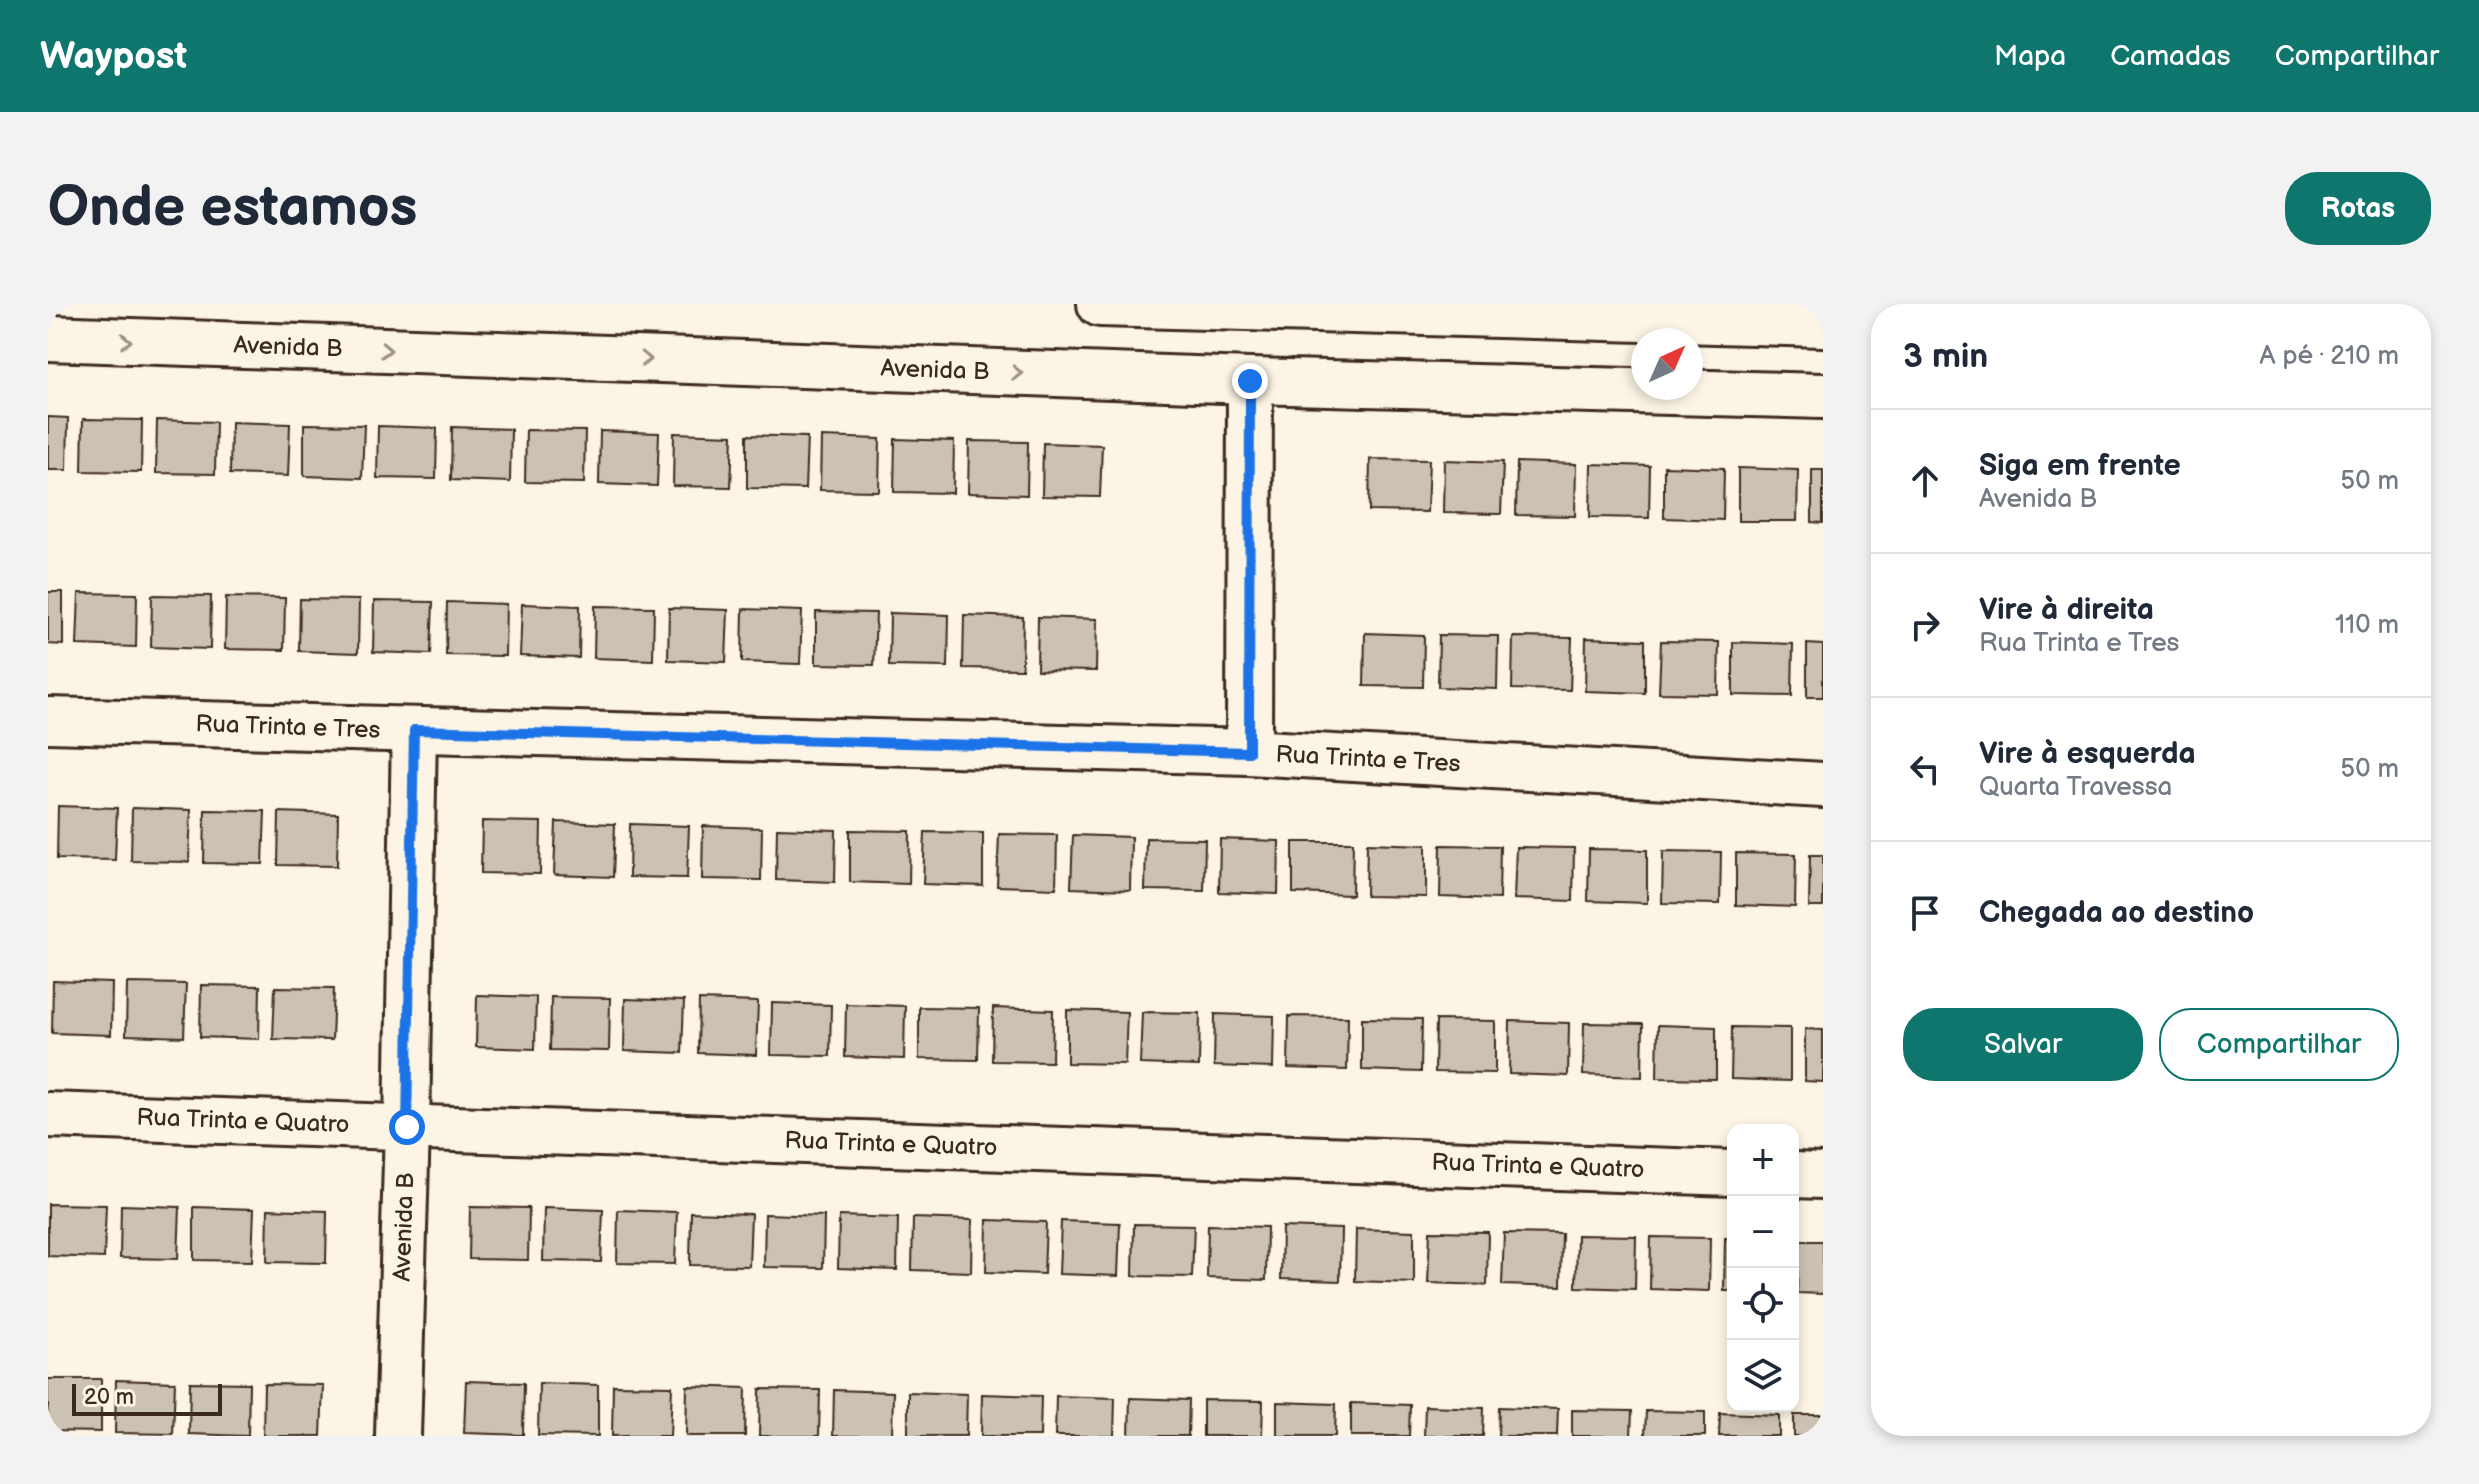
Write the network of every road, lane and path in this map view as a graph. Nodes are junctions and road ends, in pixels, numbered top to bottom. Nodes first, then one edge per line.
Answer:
1 (1100, 304) edge
2 (1823, 324) edge
3 (48, 338) edge
4 (1250, 381) junction
5 (1823, 396) edge
6 (48, 720) edge
7 (414, 730) junction
8 (1249, 752) junction
9 (1823, 785) edge
10 (48, 1115) edge
11 (407, 1127) junction
12 (1727, 1173) edge
13 (1799, 1175) edge
14 (1823, 1176) edge
15 (398, 1436) edge

1 - 2 street
3 -> 4 street, Avenida B
4 - 5 street, Avenida B
4 - 8 street
6 - 7 street, Rua Trinta e Tres
7 - 8 street, Rua Trinta e Tres
7 - 11 street, Avenida B
8 - 9 street, Rua Trinta e Tres
10 - 11 street, Rua Trinta e Quatro
11 - 12 street, Rua Trinta e Quatro
11 - 15 street, Avenida B
13 - 14 street

